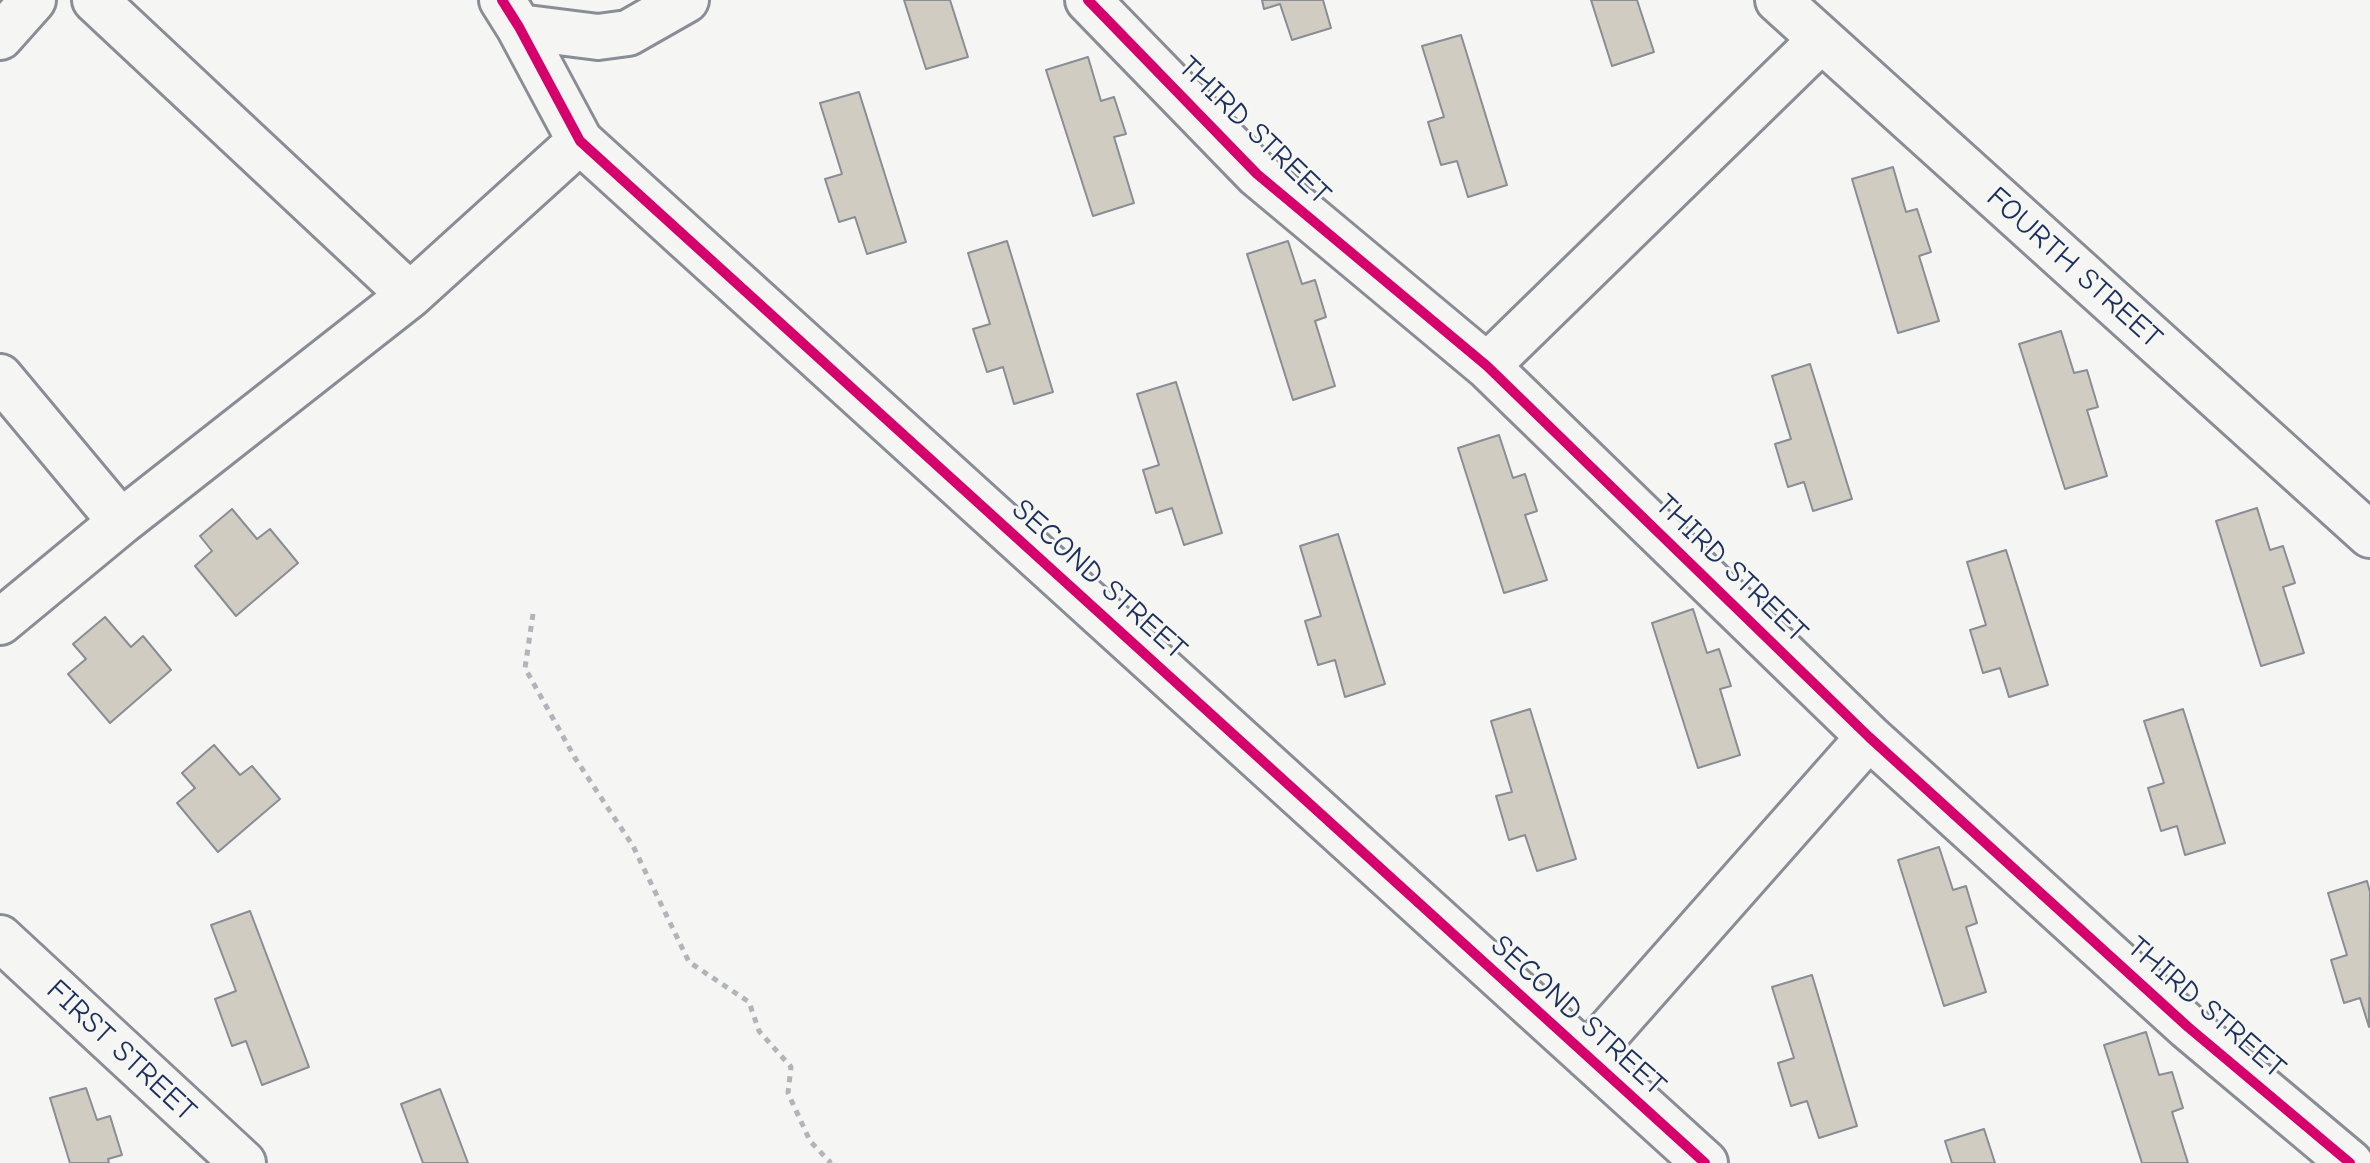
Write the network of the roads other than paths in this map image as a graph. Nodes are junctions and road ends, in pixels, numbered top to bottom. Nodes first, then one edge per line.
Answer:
1 (33, 0) edge
2 (95, 0) edge
3 (686, 0) edge
4 (1088, 0) edge
5 (1778, 0) edge
6 (510, 14) edge
7 (0, 37) edge
8 (1821, 40) junction
9 (580, 141) junction
10 (410, 295) junction
11 (1487, 366) junction
12 (0, 377) edge
13 (121, 522) junction
14 (2370, 535) edge
15 (0, 622) edge
16 (1869, 737) junction
17 (0, 938) edge
18 (1587, 1056) junction
19 (243, 1163) edge
20 (1705, 1163) edge
21 (2350, 1163) edge

1 - 7 street
2 - 10 street
3 - 6 street
4 - 11 street, THIRD STREET
5 - 8 street, FOURTH STREET
6 - 9 street, SECOND STREET
8 - 11 street
8 - 14 street, FOURTH STREET
9 - 10 street
9 - 18 street, SECOND STREET
10 - 13 street
11 - 16 street, THIRD STREET
12 - 13 street
13 - 15 street
16 - 18 street
16 - 21 street, THIRD STREET
17 - 19 street, FIRST STREET
18 - 20 street, SECOND STREET

